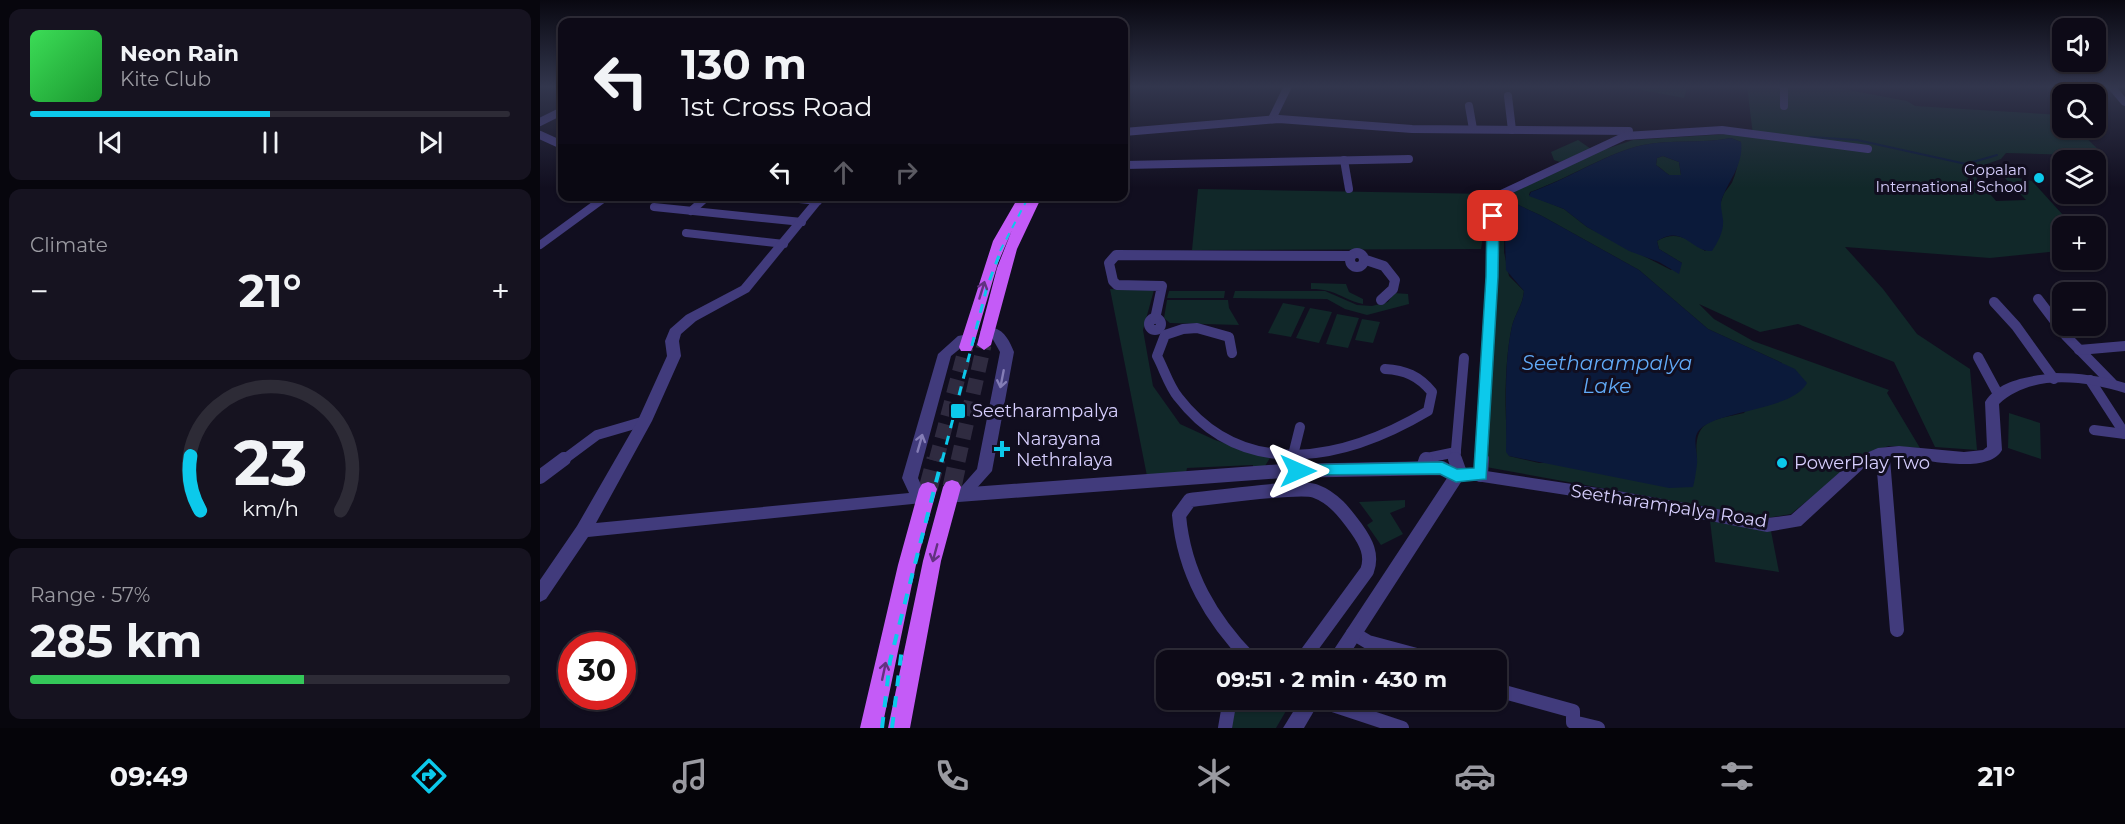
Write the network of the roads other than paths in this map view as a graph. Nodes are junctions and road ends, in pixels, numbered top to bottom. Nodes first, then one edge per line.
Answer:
1 (1261, 120) edge
2 (1286, 120) edge
3 (1471, 120) edge
4 (1511, 120) edge
5 (1473, 129) junction
6 (1512, 130) junction
7 (1629, 131) dead end
8 (1128, 132) edge
9 (540, 135) edge
10 (558, 143) edge
11 (1868, 149) dead end
12 (1409, 159) dead end
13 (1344, 160) junction
14 (1128, 165) edge
15 (1349, 189) dead end
16 (592, 201) edge
17 (600, 201) edge
18 (702, 201) edge
19 (818, 201) edge
20 (1022, 201) edge
21 (1033, 201) edge
22 (654, 207) dead end
23 (691, 211) junction
24 (802, 222) junction
25 (686, 233) dead end
26 (540, 239) edge
27 (784, 244) junction
28 (540, 245) edge
29 (2038, 299) dead end
30 (1381, 300) dead end
31 (1994, 302) dead end
32 (1158, 329) junction
33 (986, 338) joint
34 (968, 342) joint
35 (2125, 346) edge
36 (2079, 350) junction
37 (1232, 353) dead end
38 (1978, 357) dead end
39 (1464, 358) dead end
40 (1385, 369) dead end
41 (2054, 379) junction
42 (2090, 380) junction
43 (2118, 386) edge
44 (1998, 394) junction
45 (645, 421) junction
46 (1300, 427) dead end
47 (2094, 430) dead end
48 (2124, 432) edge
49 (1456, 452) junction
50 (1878, 454) junction
51 (1286, 455) junction
52 (1423, 468) junction
53 (1298, 471) junction
54 (1279, 472) junction
55 (1458, 475) junction
56 (1481, 475) junction
57 (540, 477) edge
58 (1287, 490) junction
59 (955, 493) junction
60 (924, 496) junction
61 (583, 531) junction
62 (540, 594) edge
63 (1897, 630) dead end
64 (1353, 633) junction
65 (1240, 650) edge
66 (1309, 650) edge
67 (1342, 650) edge
68 (1398, 650) edge
69 (1507, 693) edge
70 (1228, 710) edge
71 (1305, 710) edge
72 (1347, 710) edge
73 (871, 728) edge
74 (899, 728) edge
75 (1225, 728) edge
76 (1293, 728) edge
77 (1402, 728) edge
78 (1598, 728) edge

1 - 8 street
2 - 5 street
3 - 5 street
4 - 6 street
5 - 6 street
6 - 7 street
9 - 10 street
11 - 56 street
12 - 13 street
13 - 14 street
13 - 15 street
16 - 26 street
17 - 28 street
18 - 23 street
19 - 24 street
34 -> 20 main road
21 - 33 main road
22 - 23 street
23 - 24 street
24 - 27 street
25 - 27 street
27 - 45 street
29 - 36 street
30 - 32 street
31 - 41 street
32 - 37 street
32 - 51 street
33 -> 59 street
60 -> 34 street
35 - 36 street
36 - 43 street
38 - 44 street
39 - 49 street
40 - 51 street
41 - 42 street
41 - 44 street
42 - 43 street
42 - 48 street
44 - 50 street, Seetharampalya Road
45 - 57 street
45 - 61 street
46 - 51 street
47 - 48 street
49 - 52 street
49 - 55 street
50 - 56 street, Seetharampalya Road
50 - 63 street
51 - 53 street
51 - 54 street
52 - 53 street
52 - 55 street
53 - 54 street
54 - 58 street
54 - 59 street
55 - 56 street, Seetharampalya Road
55 - 64 street
58 - 65 street
58 - 66 street
59 -> 74 main road
60 - 61 street
73 -> 60 main road
61 - 62 street
64 - 67 street
64 - 68 street
69 - 78 street
70 - 75 street
71 - 76 street
72 - 77 street

